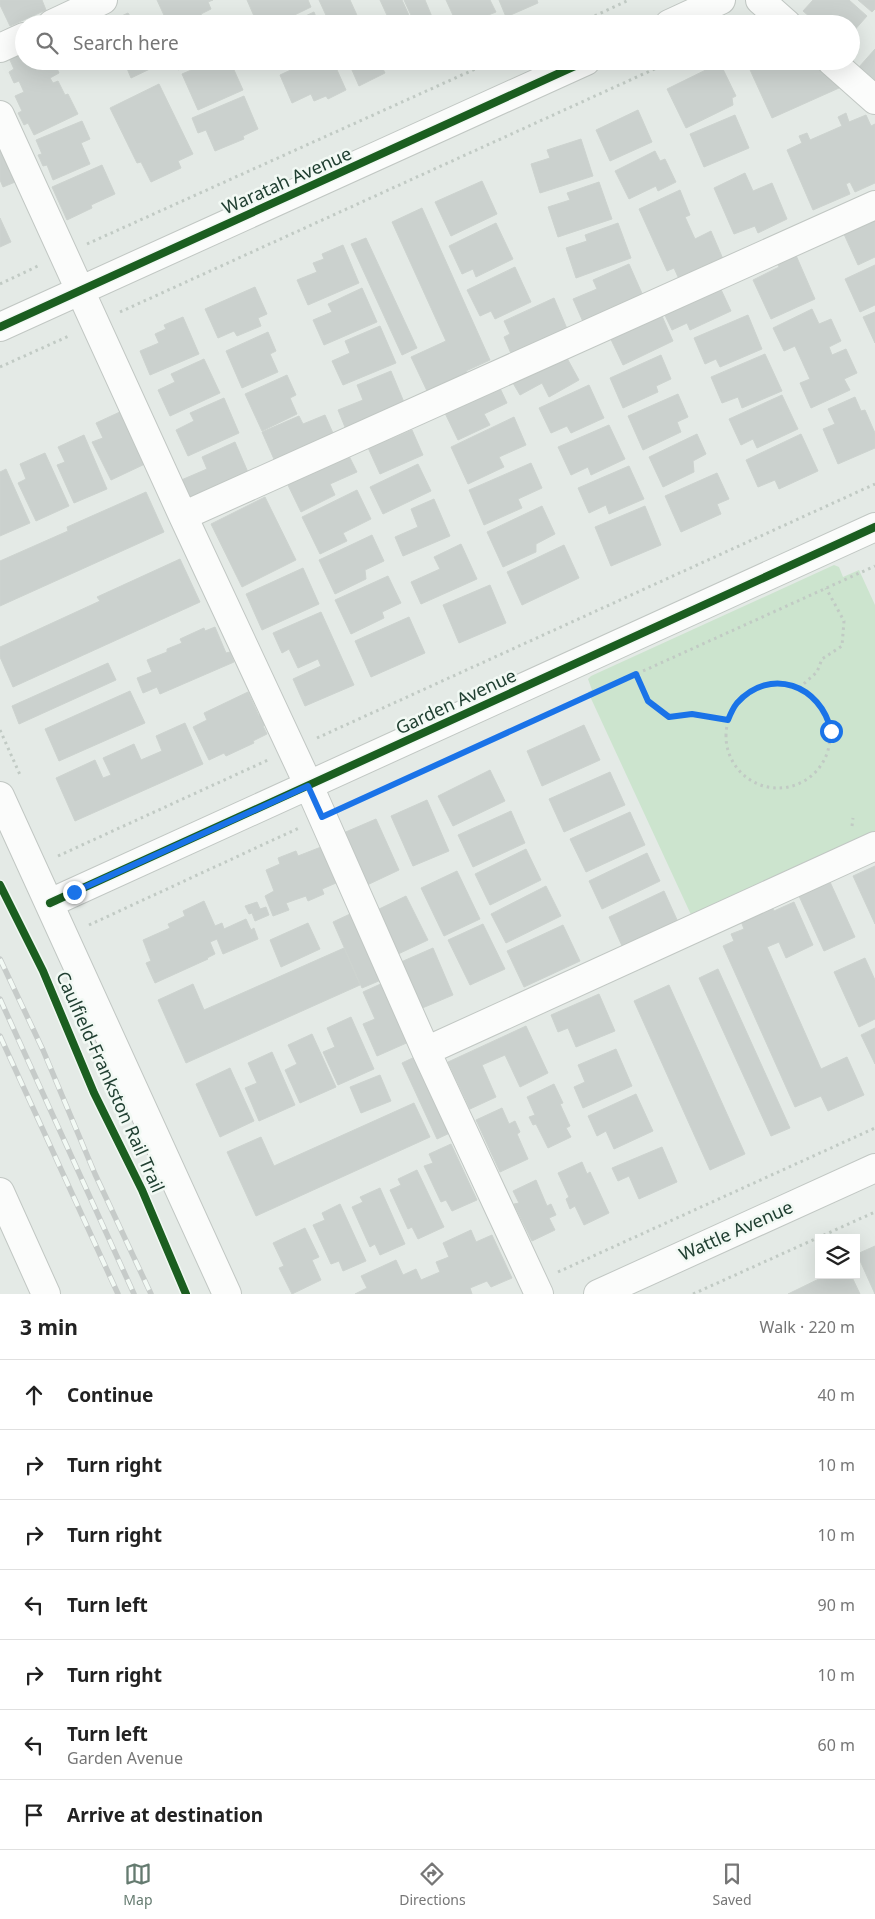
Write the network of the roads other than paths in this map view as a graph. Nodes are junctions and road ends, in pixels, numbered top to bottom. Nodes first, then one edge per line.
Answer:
1 (103, 0) edge
2 (721, 0) edge
3 (760, 0) edge
4 (71, 15) edge
5 (688, 15) edge
6 (777, 15) edge
7 (15, 41) edge
8 (0, 48) edge
9 (566, 70) edge
10 (841, 70) edge
11 (875, 100) edge
12 (0, 115) edge
13 (875, 205) edge
14 (80, 291) junction
15 (0, 327) edge
16 (182, 516) junction
17 (875, 527) edge
18 (308, 786) junction
19 (0, 796) edge
20 (875, 846) edge
21 (50, 904) junction
22 (426, 1051) junction
23 (875, 1168) edge
24 (0, 1192) edge
25 (536, 1289) edge
26 (46, 1294) edge
27 (227, 1294) edge
28 (598, 1294) edge

1 - 4 street
2 - 5 street
3 - 6 street
7 - 8 street
9 - 14 street, Waratah Avenue
10 - 11 street
12 - 14 street
13 - 16 street
14 - 15 street, Waratah Avenue
14 - 16 street
16 - 18 street
17 - 18 street, Garden Avenue
18 - 21 street, Garden Avenue
18 - 22 street
19 - 21 street
20 - 22 street
21 - 27 street
22 - 25 street
23 - 28 street, Wattle Avenue
24 - 26 street

